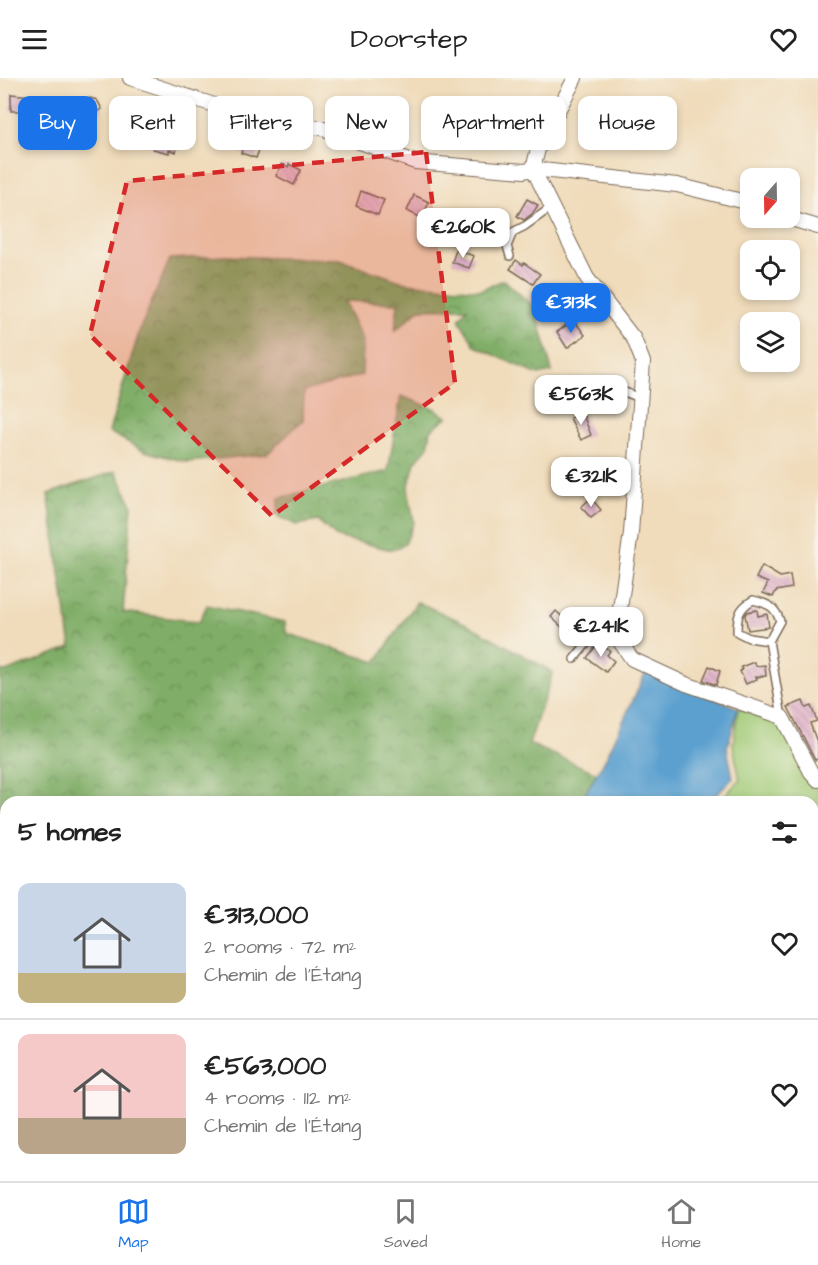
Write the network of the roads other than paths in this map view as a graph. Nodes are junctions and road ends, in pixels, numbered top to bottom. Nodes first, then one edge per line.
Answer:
1 (130, 78) edge
2 (575, 78) edge
3 (533, 169) junction
4 (740, 201) edge
5 (553, 206) junction
6 (800, 222) edge
7 (818, 227) edge
8 (510, 256) dead end
9 (640, 398) junction
10 (578, 403) dead end
11 (619, 621) junction
12 (769, 641) junction
13 (574, 659) dead end
14 (782, 717) junction
15 (818, 780) edge

1 - 3 street
2 - 3 street
3 - 4 street
3 - 5 street
5 - 8 lane
5 - 9 street
6 - 7 street
9 - 10 lane
9 - 11 street
11 - 13 lane
11 - 14 street
12 - 12 lane
12 - 14 lane
14 - 15 street

